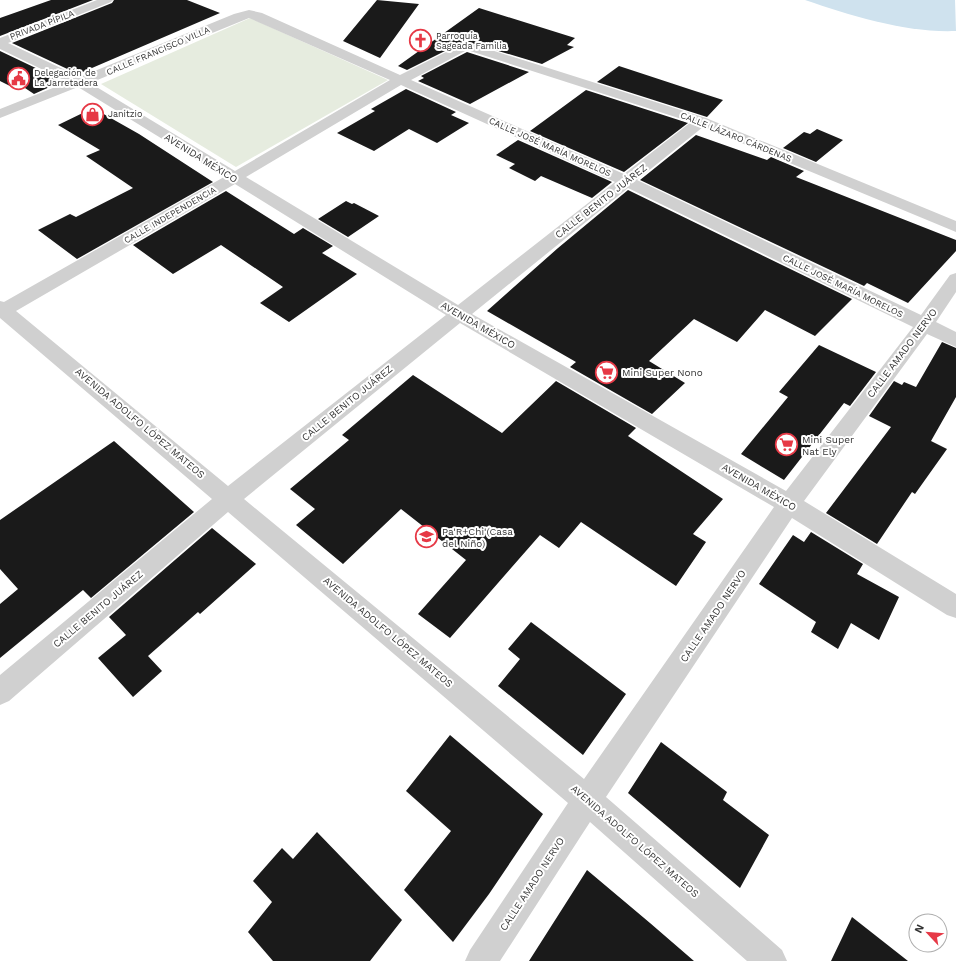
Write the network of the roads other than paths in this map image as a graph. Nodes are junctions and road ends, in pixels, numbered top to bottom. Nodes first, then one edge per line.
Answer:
1 (107, 0) edge
2 (248, 14) joint
3 (0, 43) edge
4 (466, 46) joint
5 (402, 79) junction
6 (79, 82) junction
7 (0, 114) edge
8 (701, 121) junction
9 (234, 178) junction
10 (626, 181) junction
11 (956, 227) edge
12 (956, 279) edge
13 (1, 310) edge
14 (458, 314) junction
15 (924, 325) junction
16 (956, 340) edge
17 (228, 498) junction
18 (789, 504) junction
19 (956, 607) edge
20 (0, 692) edge
21 (587, 800) junction
22 (481, 961) edge
23 (772, 961) edge

1 - 3 street, PRIVADA PÍPILA
2 - 5 street, CALLE JOSÉ MARÍA MORELOS
2 - 6 street, CALLE FRANCISCO VILLA
3 - 6 street, AVENIDA MÉXICO
4 - 5 street, CALLE INDEPENDENCIA
4 - 8 street, CALLE LÁZARO CÁRDENAS
5 - 9 street, CALLE INDEPENDENCIA
5 - 10 street, CALLE JOSÉ MARÍA MORELOS
6 - 7 street, CALLE FRANCISCO VILLA
6 - 9 street, AVENIDA MÉXICO
8 - 10 street, CALLE BENITO JUÁREZ
8 - 11 street, CALLE LÁZARO CÁRDENAS
9 - 13 street, CALLE INDEPENDENCIA
9 - 14 street, AVENIDA MÉXICO
10 - 14 street, CALLE BENITO JUÁREZ
10 - 15 street, CALLE JOSÉ MARÍA MORELOS
12 - 15 street, CALLE AMADO NERVO
13 - 17 street, AVENIDA ADOLFO LÓPEZ MATEOS
14 - 17 street, CALLE BENITO JUÁREZ
14 - 18 street, AVENIDA MÉXICO
15 - 16 street, CALLE JOSÉ MARÍA MORELOS
15 - 18 street, CALLE AMADO NERVO
17 - 20 street, CALLE BENITO JUÁREZ
17 - 21 street, AVENIDA ADOLFO LÓPEZ MATEOS
18 - 19 street, AVENIDA MÉXICO
18 - 21 street, CALLE AMADO NERVO
21 - 22 street, CALLE AMADO NERVO
21 - 23 street, AVENIDA ADOLFO LÓPEZ MATEOS

